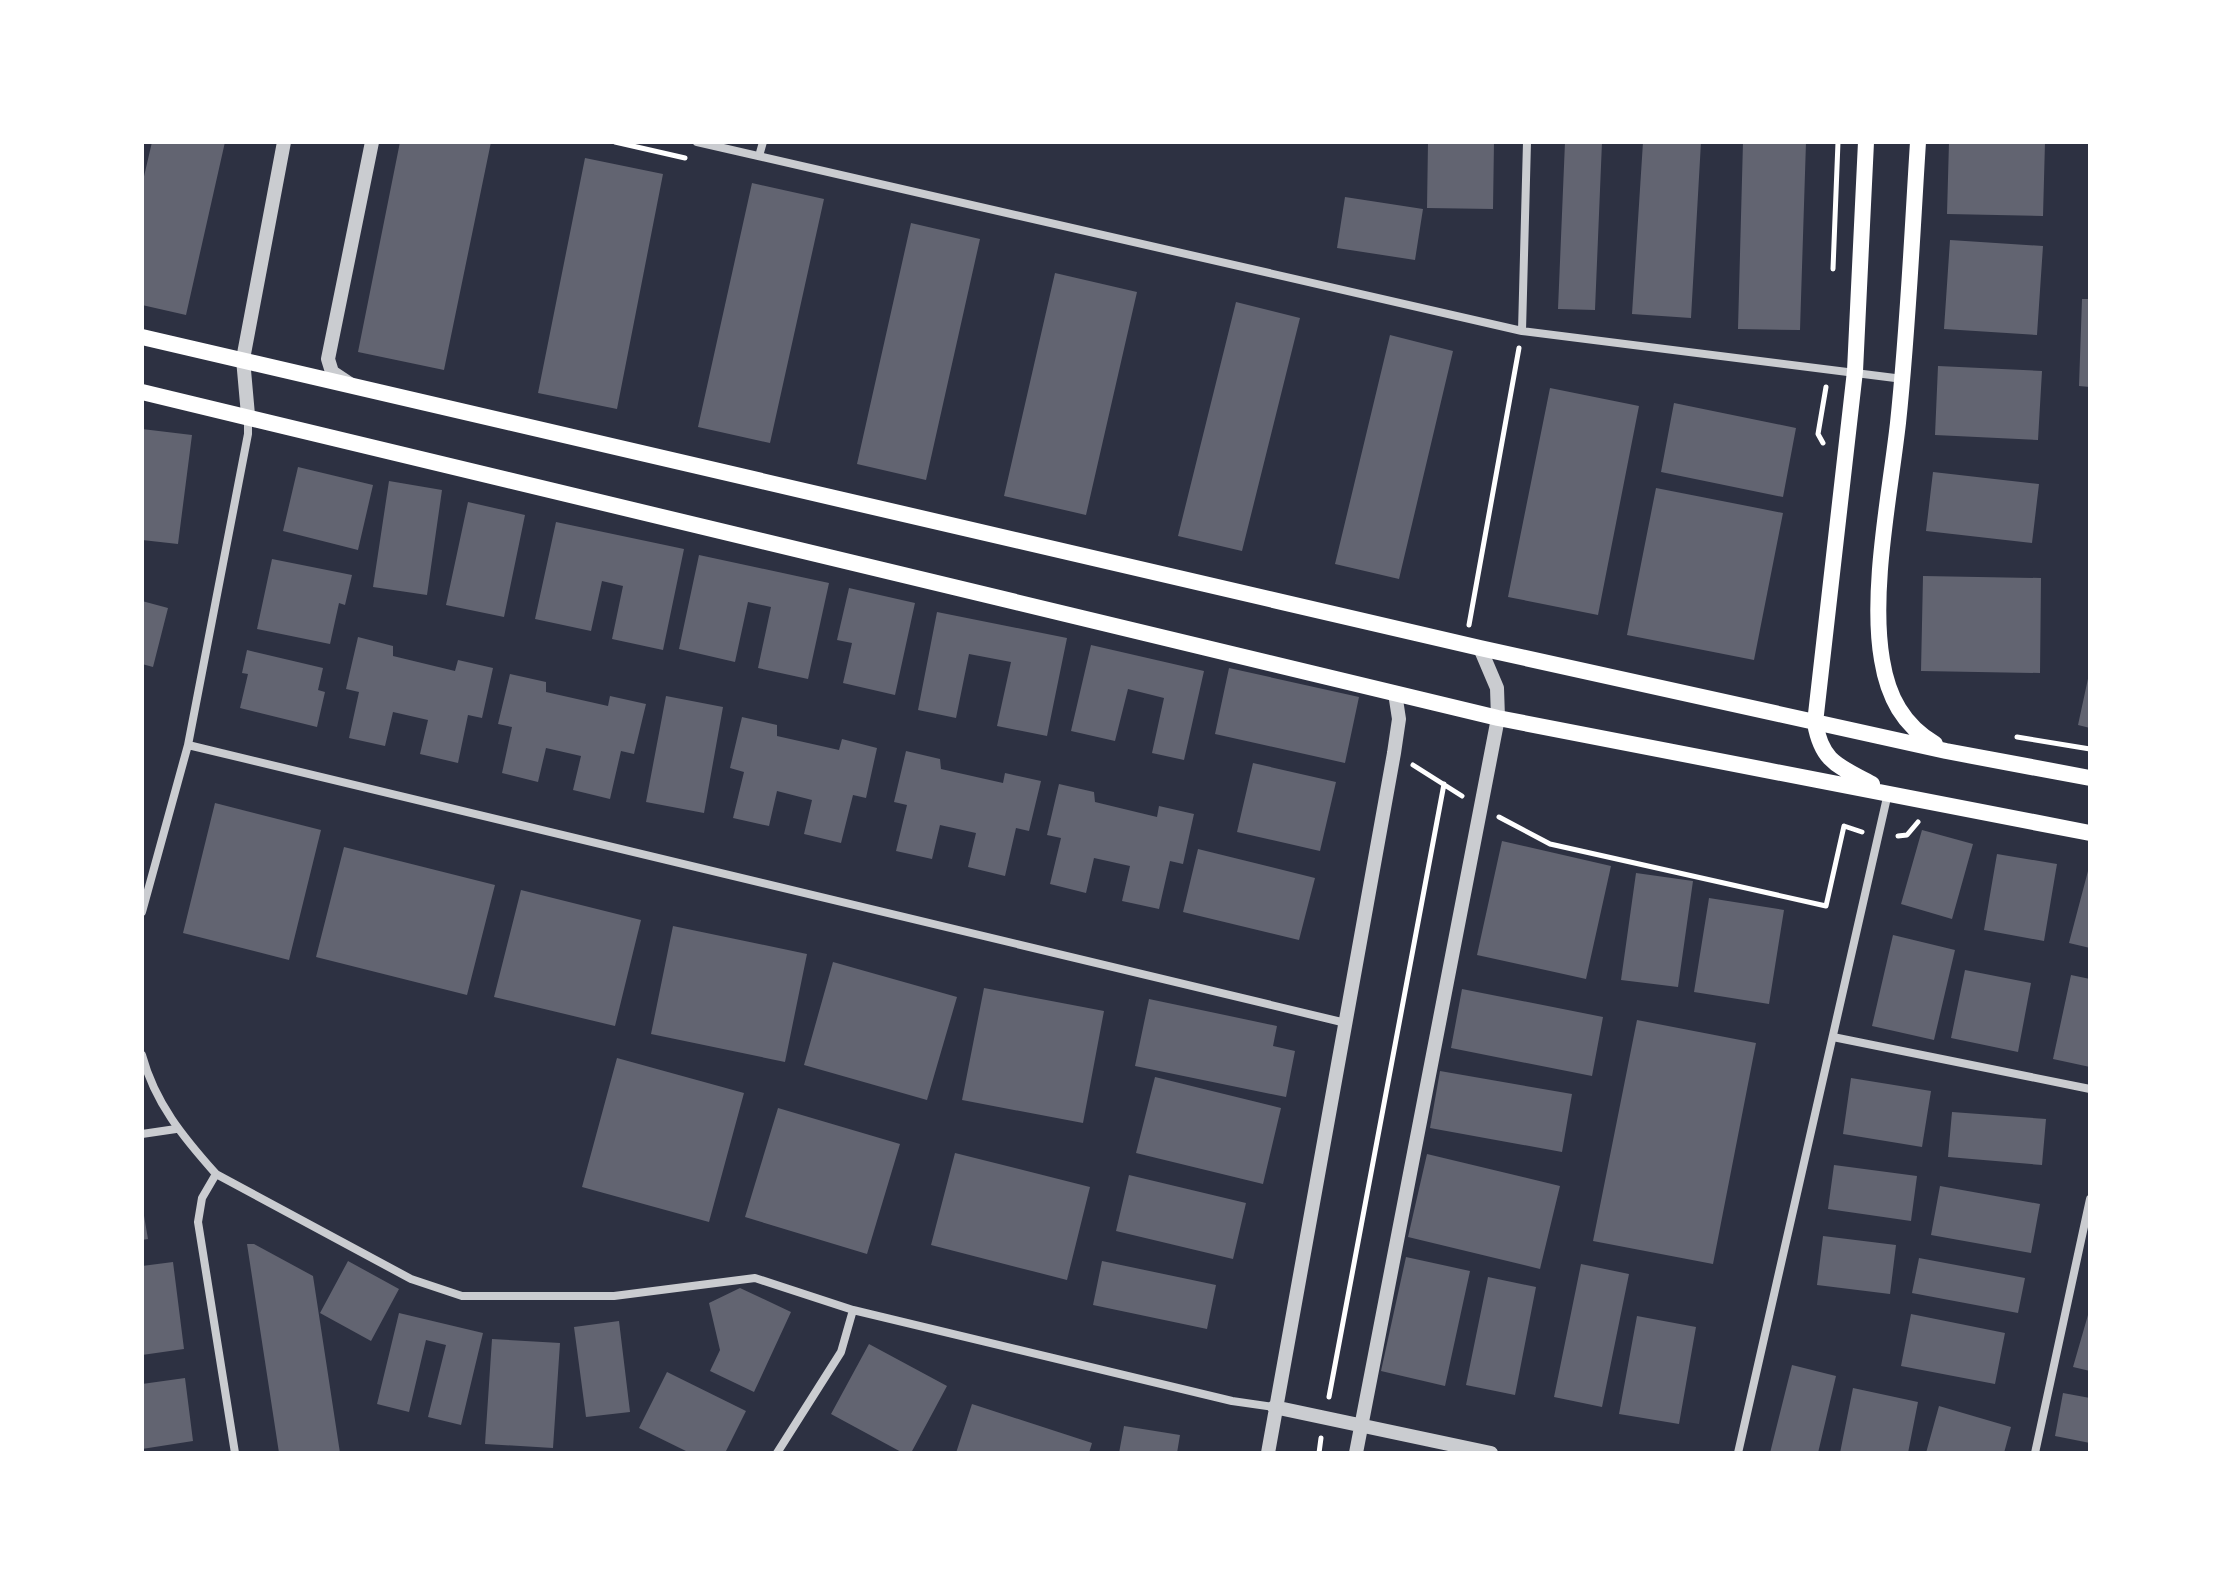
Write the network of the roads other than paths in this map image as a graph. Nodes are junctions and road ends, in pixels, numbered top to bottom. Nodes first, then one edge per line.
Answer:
1 (284, 142) edge
2 (372, 142) edge
3 (697, 142) edge
4 (763, 142) edge
5 (1527, 142) edge
6 (1866, 142) edge
7 (1918, 142) edge
8 (759, 156) junction
9 (1522, 331) junction
10 (142, 337) edge
11 (243, 359) junction
12 (1855, 371) junction
13 (1903, 379) junction
14 (357, 388) junction
15 (142, 392) edge
16 (248, 415) junction
17 (1473, 646) junction
18 (1395, 693) junction
19 (1498, 718) junction
20 (1815, 723) junction
21 (188, 745) junction
22 (1946, 751) junction
23 (2090, 778) edge
24 (1888, 792) junction
25 (2090, 833) edge
26 (142, 912) edge
27 (1346, 1023) junction
28 (1833, 1037) junction
29 (142, 1055) edge
30 (2090, 1089) edge
31 (176, 1129) junction
32 (142, 1134) edge
33 (216, 1174) junction
34 (2090, 1199) edge
35 (853, 1310) junction
36 (1274, 1407) junction
37 (1361, 1425) junction
38 (235, 1453) edge
39 (777, 1453) edge
40 (1268, 1453) edge
41 (1356, 1453) edge
42 (1491, 1453) edge
43 (1738, 1453) edge
44 (2035, 1453) edge

1 - 11 street
2 - 14 street
3 - 8 street
4 - 8 street
5 - 9 street
6 - 12 main road
7 - 13 main road
8 - 9 street
9 - 12 street
10 - 11 main road
11 - 14 main road
11 - 16 street
12 - 13 street
12 - 20 main road
13 - 22 main road
14 - 17 main road
15 - 16 main road
16 - 18 main road
16 - 21 street
17 - 19 street
17 - 20 main road
18 - 19 main road
18 - 27 street
19 - 24 main road
19 - 37 street
20 - 22 main road
20 - 24 main road
21 - 26 street
21 - 27 street
22 - 23 main road
24 - 25 main road
24 - 28 street
27 - 36 street
28 - 30 street
28 - 43 street
29 - 31 street
31 - 32 street
31 - 33 street
33 - 35 street
33 - 38 street
34 - 44 street
35 - 36 street
35 - 39 street
36 - 37 street
36 - 40 street
37 - 41 street
37 - 42 street

